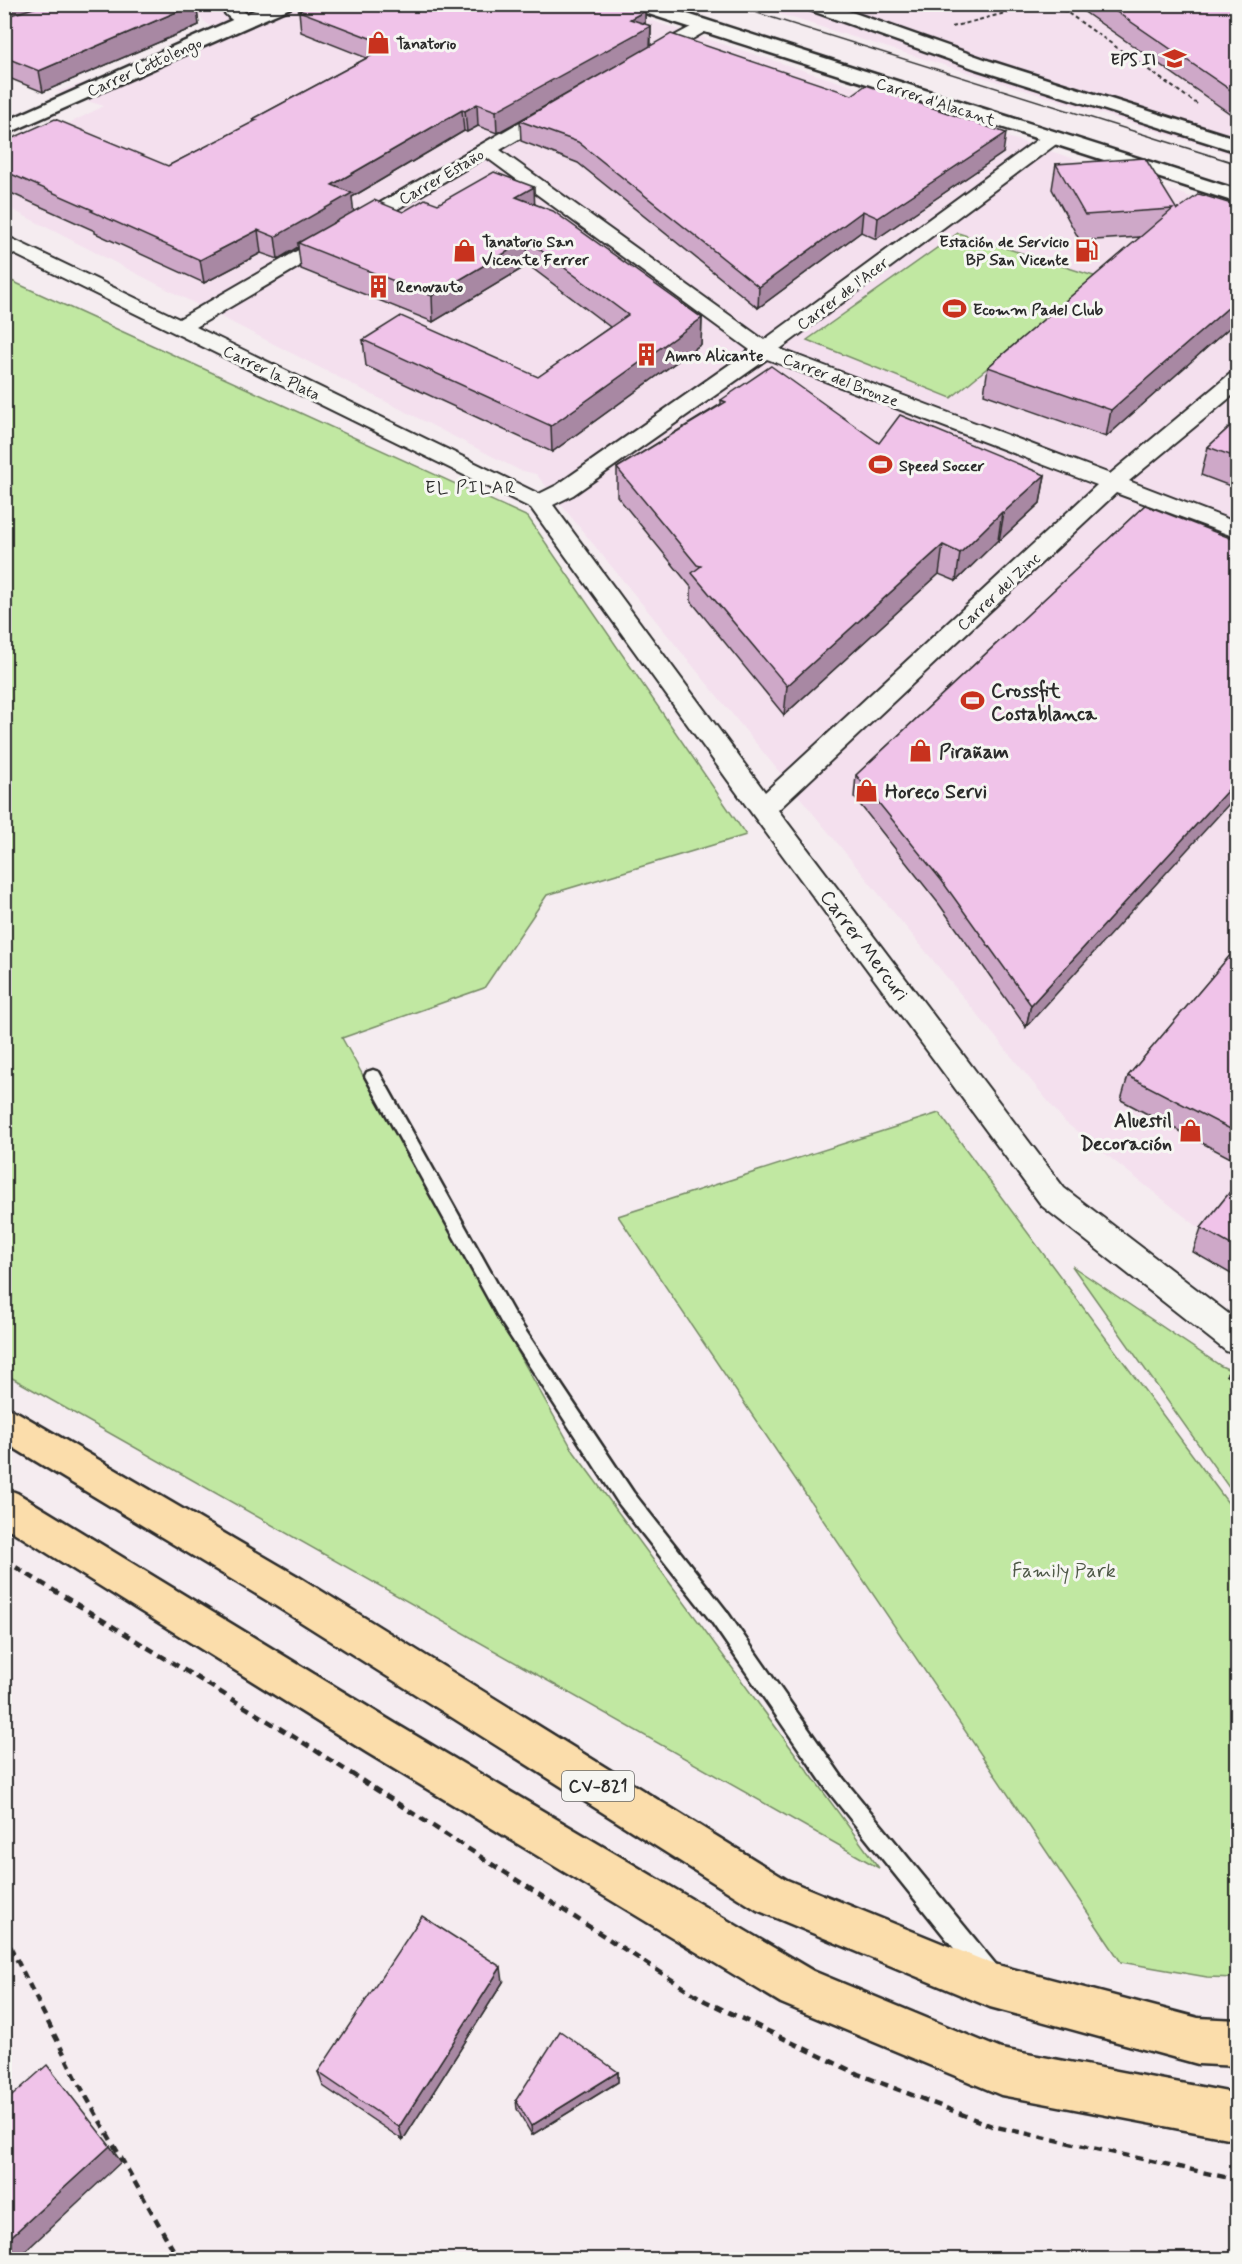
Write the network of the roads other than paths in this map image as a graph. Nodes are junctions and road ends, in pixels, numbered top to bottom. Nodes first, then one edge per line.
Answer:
1 (225, 4) edge
2 (284, 4) edge
3 (636, 4) edge
4 (677, 4) edge
5 (810, 4) edge
6 (245, 21) junction
7 (702, 26) junction
8 (630, 67) edge
9 (579, 96) edge
10 (4, 129) edge
11 (1052, 138) junction
12 (1238, 146) edge
13 (487, 149) junction
14 (1238, 181) edge
15 (1238, 197) edge
16 (4, 241) edge
17 (180, 327) junction
18 (764, 350) junction
19 (1238, 379) edge
20 (1114, 482) junction
21 (539, 503) junction
22 (1238, 531) edge
23 (763, 809) junction
24 (374, 1076) dead end
25 (1238, 1341) edge
26 (4, 1423) edge
27 (4, 1505) edge
28 (1001, 1988) junction
29 (1238, 2043) edge
30 (1238, 2117) edge

1 - 6 street
2 - 6 main road, Carrer Cottolengo
3 - 7 main road, Carrer d'Alacant
4 - 14 main road, Carrer d'Alacant
5 - 12 main road
6 - 10 main road, Carrer Cottolengo
7 - 8 street
7 - 11 main road, Carrer d'Alacant
9 - 13 street, Carrer Estaño
11 - 15 main road, Carrer d'Alacant
11 - 18 street, Carrer de l'Acer
13 - 17 street, Carrer Estaño
13 - 18 street, Carrer del Bronze
16 - 17 street, Carrer la Plata
17 - 21 street, Carrer la Plata
18 - 20 street, Carrer del Bronze
18 - 21 street, Carrer de l'Acer
19 - 20 street, Carrer del Zinc
20 - 22 street, Carrer del Bronze
20 - 23 street, Carrer del Zinc
21 - 23 street, Carrer Mercuri
23 - 25 street, Carrer Mercuri
24 - 28 lane
26 - 28 main road, CV-821
27 - 30 main road
28 - 29 main road, CV-821

